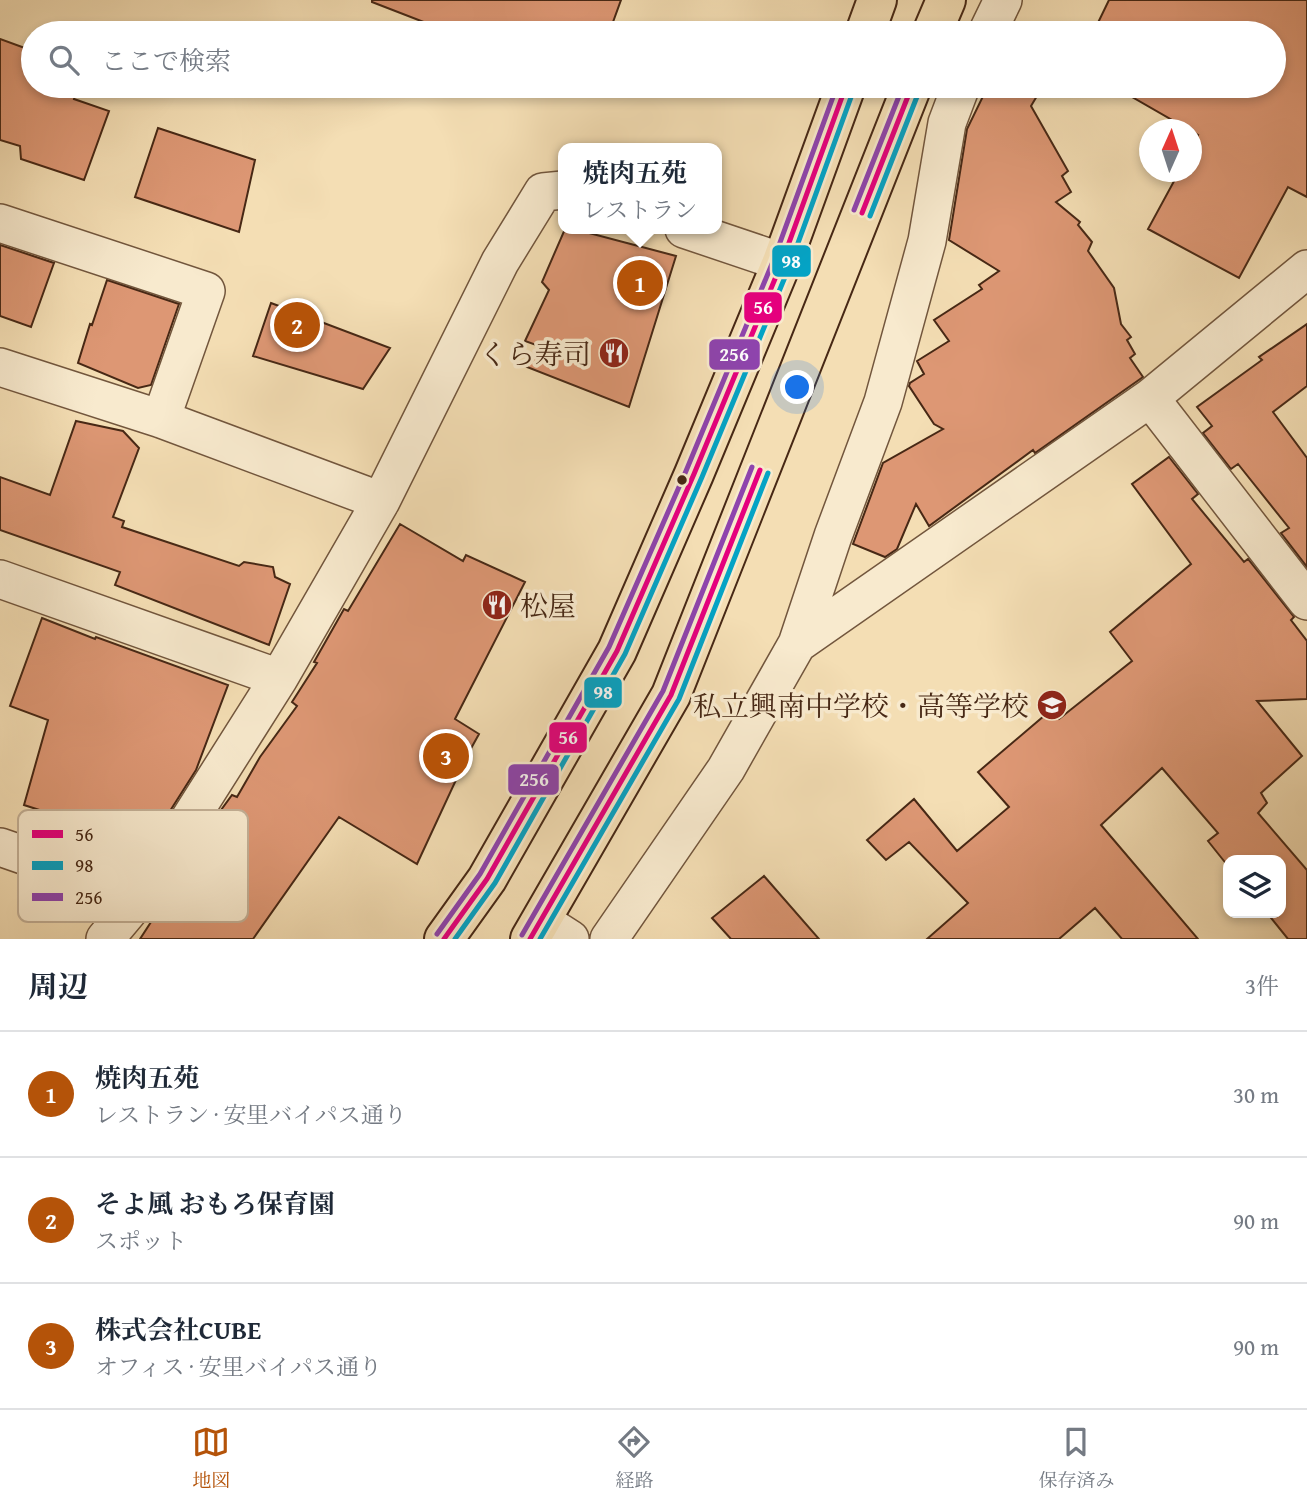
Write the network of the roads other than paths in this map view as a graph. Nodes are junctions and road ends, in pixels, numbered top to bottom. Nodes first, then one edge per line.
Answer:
1 (877, 0) edge
2 (946, 0) edge
3 (1003, 0) edge
4 (869, 21) edge
5 (937, 21) edge
6 (993, 21) edge
7 (842, 98) edge
8 (907, 98) edge
9 (956, 98) edge
10 (558, 190) edge
11 (0, 223) edge
12 (699, 234) edge
13 (782, 262) junction
14 (1307, 270) edge
15 (0, 367) edge
16 (1150, 398) junction
17 (160, 419) junction
18 (381, 501) junction
19 (0, 579) edge
20 (1307, 601) edge
21 (797, 644) junction
22 (279, 678) junction
23 (195, 810) edge
24 (0, 847) edge
25 (18, 853) edge
26 (120, 922) edge
27 (547, 933) edge
28 (106, 939) edge
29 (444, 939) edge
30 (609, 939) edge

1 - 4 highway
2 - 5 highway
3 - 6 street
7 - 13 highway
8 - 27 highway
9 - 21 street
10 - 18 street
11 - 17 street
12 - 13 street
13 - 29 highway
14 - 16 street
15 - 17 street
16 - 20 street
16 - 21 street
17 - 18 street
18 - 22 street
19 - 22 street
21 - 30 street
22 - 23 street
24 - 25 street
26 - 28 street

